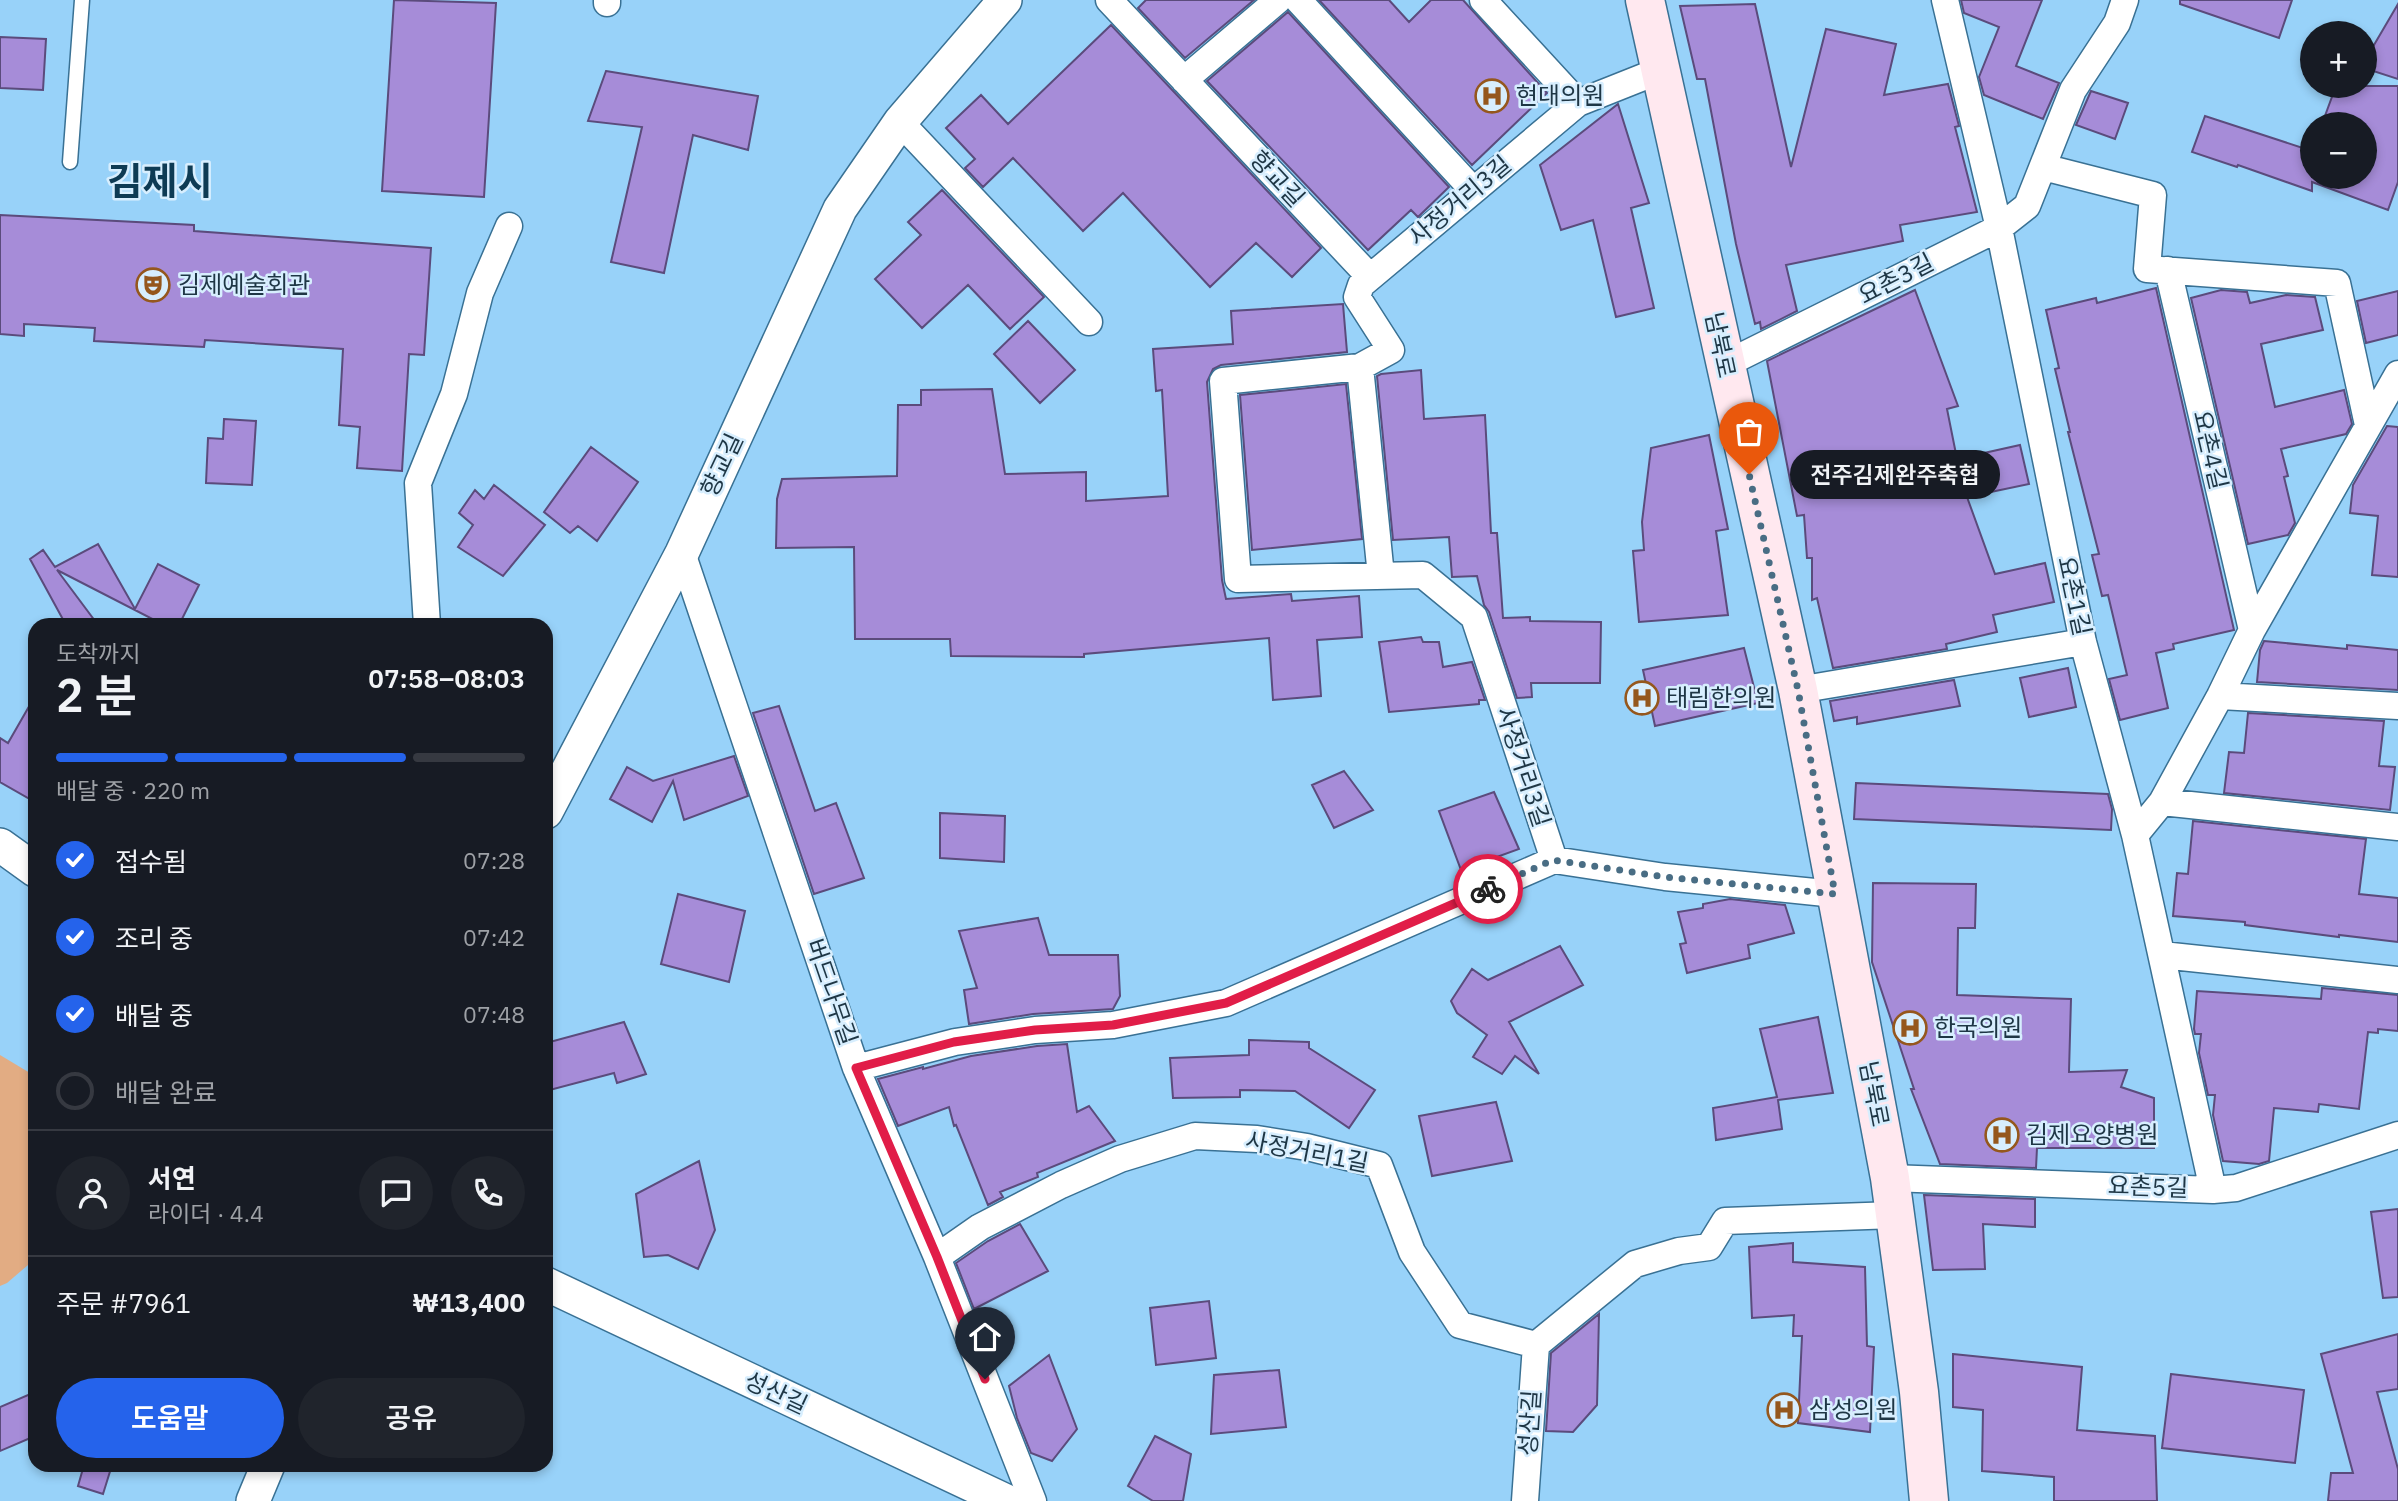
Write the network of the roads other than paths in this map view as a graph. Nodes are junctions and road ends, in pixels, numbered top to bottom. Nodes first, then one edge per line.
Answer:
1 (82, 0) edge
2 (1005, 0) edge
3 (1109, 0) edge
4 (1278, 0) edge
5 (1298, 0) edge
6 (1483, 0) edge
7 (1645, 0) edge
8 (1945, 0) edge
9 (2125, 0) edge
10 (1661, 70) junction
11 (1184, 80) junction
12 (1578, 103) junction
13 (900, 122) junction
14 (70, 162) dead end
15 (2043, 167) junction
16 (1473, 190) junction
17 (509, 226) dead end
18 (1999, 228) junction
19 (2158, 270) junction
20 (1370, 277) junction
21 (1088, 322) dead end
22 (1724, 365) junction
23 (1360, 367) junction
24 (2398, 374) edge
25 (2368, 425) junction
26 (682, 553) junction
27 (1381, 576) junction
28 (427, 618) edge
29 (2252, 630) junction
30 (2083, 642) junction
31 (1798, 690) junction
32 (2220, 696) junction
33 (2398, 706) edge
34 (553, 798) edge
35 (2162, 802) junction
36 (2398, 827) edge
37 (2135, 835) junction
38 (0, 845) edge
39 (1553, 860) junction
40 (28, 865) edge
41 (1835, 894) junction
42 (2162, 955) junction
43 (2398, 980) edge
44 (856, 1068) junction
45 (2398, 1135) edge
46 (1890, 1178) junction
47 (2213, 1190) junction
48 (1895, 1215) junction
49 (937, 1257) junction
50 (553, 1287) edge
51 (1535, 1345) junction
52 (265, 1472) edge
53 (253, 1501) edge
54 (1006, 1501) edge
55 (1033, 1501) edge
56 (1525, 1501) edge
57 (1929, 1501) edge

1 - 14 lane
2 - 13 street, 향교길
3 - 11 street, 향교길
4 - 11 street
5 - 16 street
6 - 12 street
7 - 10 main road, 남북로
8 - 18 street, 요촌1길
9 - 15 street, 요촌3길
10 - 12 street, 사정거리3길
10 - 22 main road, 남북로
11 - 20 street, 향교길
12 - 16 street, 사정거리3길
13 - 21 street
13 - 26 street, 향교길
15 - 18 street, 요촌3길
15 - 19 street
16 - 20 street, 사정거리3길
17 - 28 street
18 - 22 street, 요촌3길
18 - 30 street, 요촌1길
19 - 25 street
19 - 29 street, 요촌4길
20 - 23 street, 사정거리3길
22 - 31 main road, 남북로
23 - 27 street
23 - 27 street, 사정거리3길
24 - 25 street
25 - 29 street
26 - 34 street, 향교길
26 - 44 street, 버드나무길
27 - 39 street, 사정거리3길
29 - 32 street
30 - 31 street
30 - 37 street, 요촌1길
31 - 41 main road, 남북로
32 - 33 street
32 - 35 street
35 - 36 street
35 - 37 street
37 - 42 street, 요촌1길
38 - 40 street
39 - 41 street
39 - 44 street
41 - 46 main road, 남북로
42 - 43 street
42 - 47 street, 요촌1길
44 - 49 street, 버드나무길
45 - 47 street, 요촌5길
46 - 47 street, 요촌5길
46 - 48 main road, 남북로
48 - 51 street
48 - 57 main road, 남북로
49 - 51 street, 사정거리1길
49 - 55 street, 버드나무길
50 - 54 street, 성산길
51 - 56 street, 성산길
52 - 53 street

